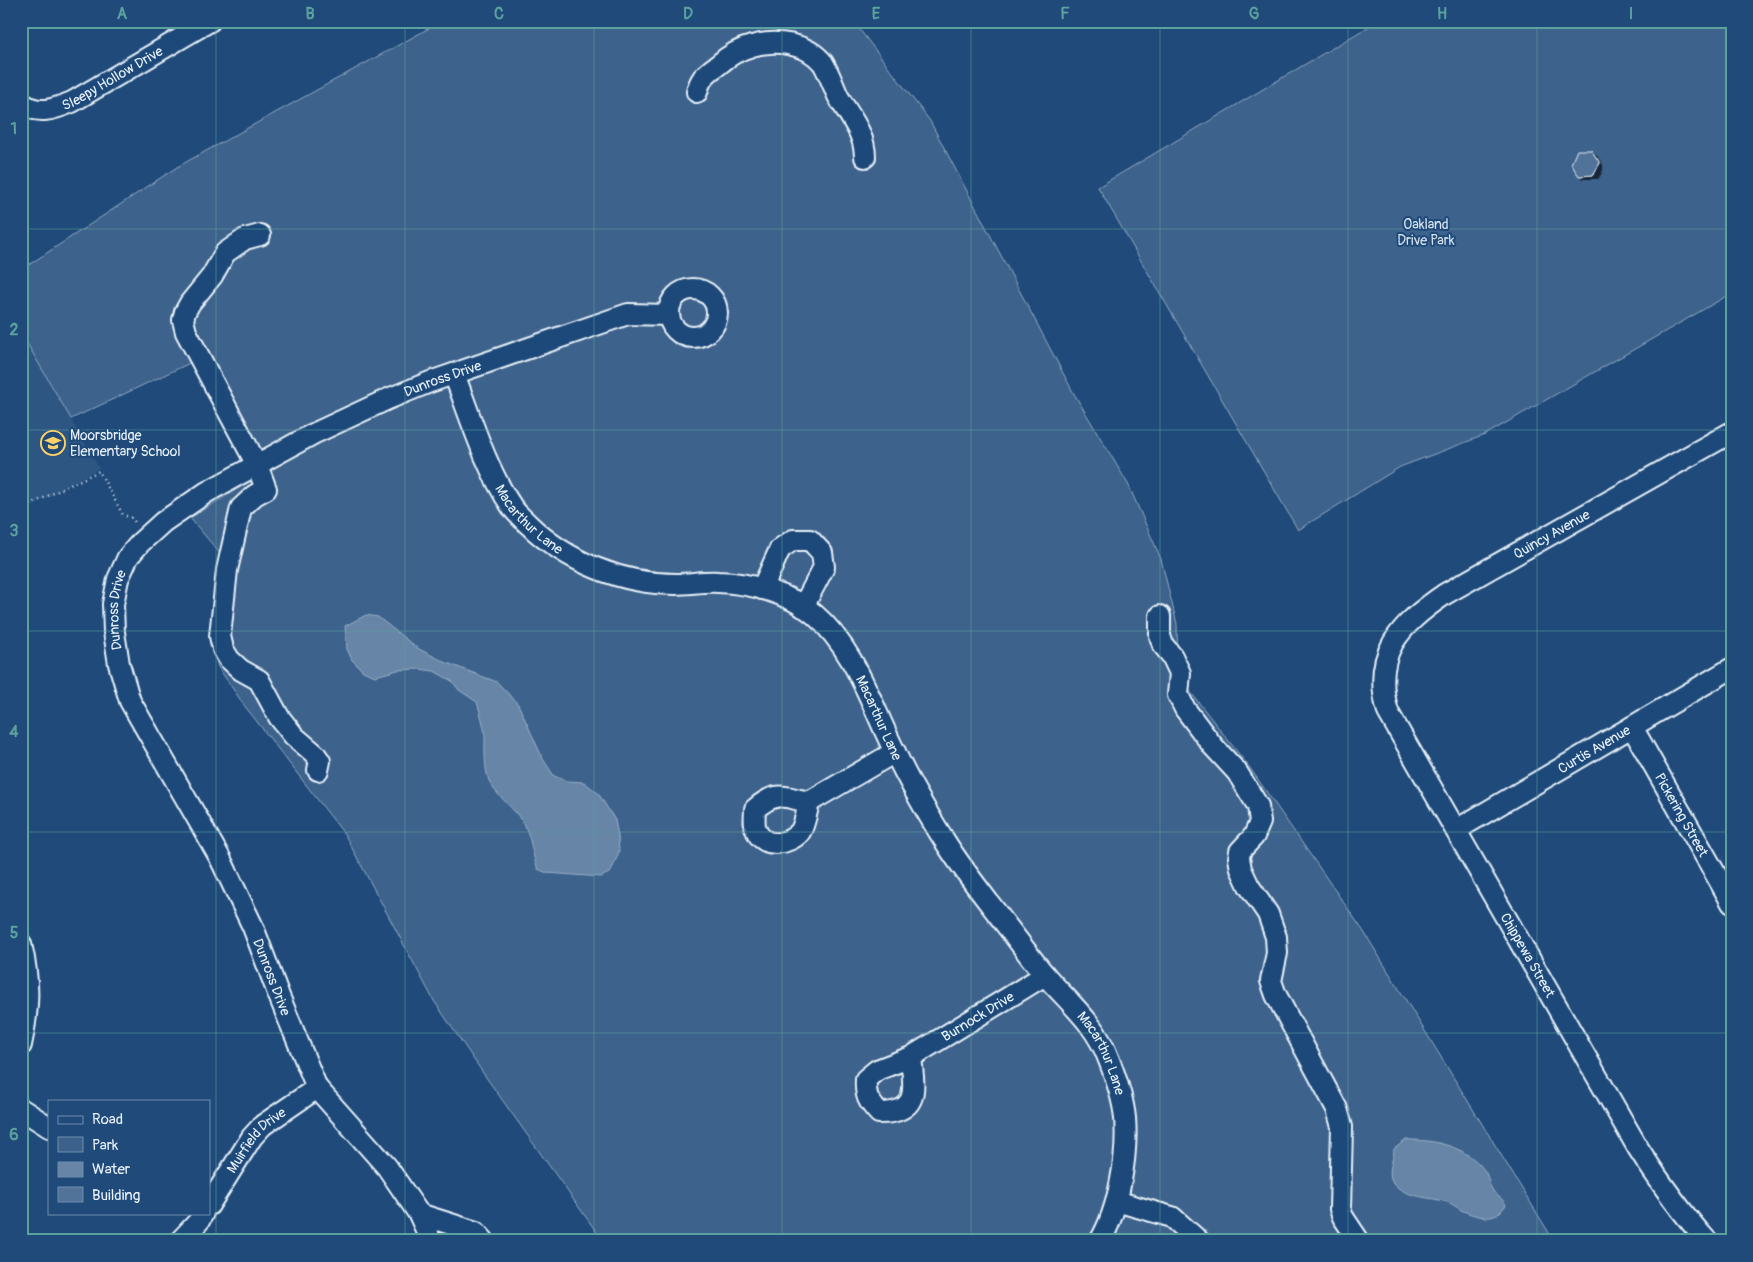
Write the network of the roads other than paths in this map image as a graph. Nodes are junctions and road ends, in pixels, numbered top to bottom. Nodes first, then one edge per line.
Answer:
1 (210, 21) edge
2 (697, 92) dead end
3 (29, 106) edge
4 (864, 157) dead end
5 (260, 235) dead end
6 (669, 314) dead end
7 (454, 374) junction
8 (1732, 432) edge
9 (257, 464) junction
10 (762, 589) junction
11 (803, 607) junction
12 (1160, 616) dead end
13 (1388, 655) joint
14 (1732, 668) edge
15 (1632, 726) junction
16 (895, 752) junction
17 (318, 770) dead end
18 (809, 802) dead end
19 (1456, 830) junction
20 (1729, 893) edge
21 (21, 944) edge
22 (1045, 975) junction
23 (21, 1045) edge
24 (911, 1057) dead end
25 (317, 1088) junction
26 (21, 1109) edge
27 (48, 1125) edge
28 (210, 1198) edge
29 (1116, 1201) junction
30 (199, 1214) edge
31 (419, 1214) junction
32 (180, 1241) edge
33 (431, 1241) edge
34 (484, 1241) edge
35 (1100, 1241) edge
36 (1200, 1241) edge
37 (1360, 1241) edge
38 (1707, 1241) edge

1 - 3 street, Sleepy Hollow Drive
2 - 4 street
5 - 9 street
6 - 7 street, Dunross Drive
7 - 9 street, Dunross Drive
7 - 10 street, Macarthur Lane
8 - 13 street, Quincy Avenue
9 - 17 street
9 - 25 street, Dunross Drive
10 - 11 street, Macarthur Lane
10 - 11 street
11 - 16 street, Macarthur Lane
12 - 37 street
13 - 19 street, Chippewa Street
14 - 15 street, Curtis Avenue
15 - 19 street, Curtis Avenue
15 - 20 street, Pickering Street
16 - 18 street
16 - 22 street, Macarthur Lane
19 - 38 street, Chippewa Street
21 - 23 street
22 - 24 street, Burnock Drive
22 - 29 street, Macarthur Lane
25 - 28 street, Muirfield Drive
25 - 31 street, Dunross Drive
26 - 27 street
29 - 35 street, Macarthur Lane
29 - 36 street
30 - 32 street, Muirfield Drive
31 - 33 street, Dunross Drive
31 - 34 street

